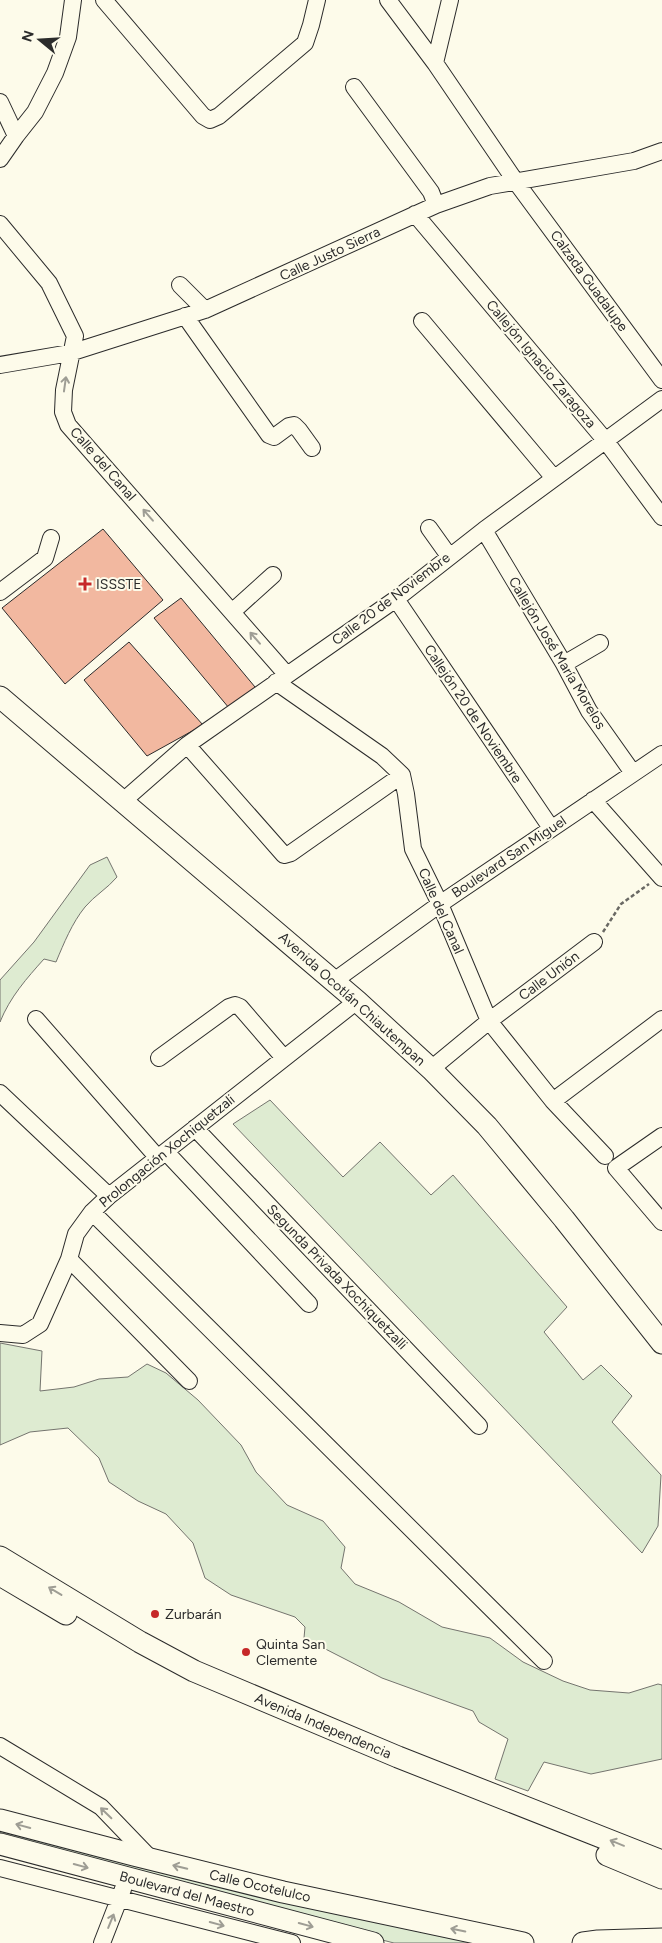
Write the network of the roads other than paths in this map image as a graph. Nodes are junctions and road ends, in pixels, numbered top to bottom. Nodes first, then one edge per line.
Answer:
1 (73, 0) edge
2 (104, 0) edge
3 (317, 0) edge
4 (388, 0) edge
5 (450, 0) edge
6 (435, 64) junction
7 (354, 87) dead end
8 (0, 102) edge
9 (16, 136) junction
10 (662, 151) edge
11 (0, 159) edge
12 (516, 182) junction
13 (436, 205) junction
14 (415, 214) junction
15 (0, 224) edge
16 (180, 285) dead end
17 (205, 310) junction
18 (184, 316) junction
19 (422, 321) dead end
20 (70, 353) junction
21 (0, 365) edge
22 (662, 380) edge
23 (662, 399) edge
24 (605, 440) junction
25 (312, 448) dead end
26 (554, 478) junction
27 (662, 517) edge
28 (429, 528) dead end
29 (484, 530) junction
30 (51, 538) dead end
31 (449, 556) junction
32 (273, 575) dead end
33 (0, 592) edge
34 (396, 599) junction
35 (232, 612) junction
36 (600, 643) dead end
37 (564, 664) junction
38 (282, 678) junction
39 (0, 696) edge
40 (187, 745) junction
41 (662, 754) edge
42 (634, 773) junction
43 (402, 775) junction
44 (593, 800) junction
45 (122, 802) junction
46 (551, 828) junction
47 (661, 877) edge
48 (440, 904) junction
49 (594, 942) road end
50 (334, 981) junction
51 (357, 1001) junction
52 (36, 1019) dead end
53 (662, 1019) edge
54 (489, 1021) junction
55 (158, 1058) dead end
56 (284, 1058) junction
57 (431, 1069) junction
58 (0, 1093) edge
59 (552, 1101) junction
60 (195, 1128) junction
61 (662, 1136) edge
62 (162, 1155) junction
63 (611, 1162) junction
64 (109, 1196) junction
65 (92, 1212) junction
66 (662, 1222) edge
67 (69, 1259) junction
68 (309, 1304) dead end
69 (0, 1333) edge
70 (661, 1341) edge
71 (189, 1381) dead end
72 (479, 1426) dead end
73 (0, 1557) edge
74 (0, 1574) edge
75 (544, 1661) dead end
76 (0, 1746) edge
77 (0, 1820) edge
78 (0, 1844) edge
79 (152, 1860) junction
80 (662, 1861) edge
81 (0, 1868) edge
82 (127, 1878) junction
83 (662, 1878) edge
84 (120, 1898) junction
85 (269, 1932) edge
86 (662, 1939) edge
87 (102, 1943) edge
88 (292, 1943) edge
89 (374, 1943) edge
90 (516, 1943) edge
91 (583, 1943) edge
92 (652, 1943) edge

1 - 9 street
2 - 3 street
4 - 6 street, Calzada Guadalupe
5 - 6 street
6 - 12 street, Calzada Guadalupe
7 - 13 street
8 - 9 street
9 - 11 street
10 - 12 street, Calle Justo Sierra
12 - 13 street, Calle Justo Sierra
12 - 22 street, Calzada Guadalupe
13 - 14 street, Calle Justo Sierra
14 - 17 street, Calle Justo Sierra
14 - 24 street, Callejón Ignacio Zaragoza
15 - 20 street, Calle del Canal
16 - 17 street
17 - 18 street, Calle Justo Sierra
18 - 20 street, Calle Justo Sierra
18 - 25 street
19 - 26 street
20 - 21 street, Calle Justo Sierra
35 -> 20 street, Calle del Canal
23 - 24 street, Calle 20 de Noviembre
24 - 26 street, Calle 20 de Noviembre
24 - 27 street, Callejón Ignacio Zaragoza
26 - 29 street, Calle 20 de Noviembre
28 - 31 street
29 - 31 street, Calle 20 de Noviembre
29 - 37 street, Callejón José María Morelos
30 - 33 street
31 - 34 street, Calle 20 de Noviembre
32 - 35 street
34 - 38 street, Calle 20 de Noviembre
34 - 46 street, Callejón 20 de Noviembre
38 -> 35 street, Calle del Canal
36 - 37 street
37 - 42 street, Callejón José María Morelos
38 - 40 street, Calle 20 de Noviembre
38 - 43 street, Calle del Canal
39 - 45 main road, Avenida Ocotlán Chiautempan
40 - 43 street
40 - 45 street, Calle 20 de Noviembre
41 - 42 street, Boulevard San Miguel
42 - 44 street, Boulevard San Miguel
43 - 48 street, Calle del Canal
44 - 46 street, Boulevard San Miguel
44 - 47 street
45 - 50 main road, Avenida Ocotlán Chiautempan
46 - 48 street, Boulevard San Miguel
48 - 50 street, Boulevard San Miguel
48 - 54 street, Calle del Canal
49 - 54 street, Calle Unión
50 - 51 main road, Avenida Ocotlán Chiautempan
51 - 56 street, Prolongación Xochiquetzali
51 - 57 main road, Avenida Ocotlán Chiautempan
52 - 62 street
53 - 59 street
54 - 57 street, Calle Unión
54 - 59 street, Calle del Canal
55 - 56 street
56 - 60 street, Prolongación Xochiquetzali
57 - 70 main road, Avenida Ocotlán Chiautempan
58 - 64 street
59 - 63 street, Calle del Canal
60 - 62 street, Prolongación Xochiquetzali
60 - 72 street, Segunda Privada Xochiquetzalli
61 - 63 street
62 - 64 street, Prolongación Xochiquetzali
62 - 68 street
63 - 66 street, Calle del Canal
64 - 65 street, Prolongación Xochiquetzali
65 - 67 street, Prolongación Xochiquetzali
65 - 75 street
67 - 69 street, Prolongación Xochiquetzali
67 - 71 street
80 -> 73 main road, Avenida Independencia
74 - 83 main road, Avenida Independencia
79 -> 76 street
79 -> 77 main road, Calle Ocotelulco
78 -> 82 main road, Boulevard del Maestro
90 -> 79 main road, Calle Ocotelulco
81 - 84 street, Boulevard del Maestro
82 - 84 street
82 - 85 main road, Boulevard del Maestro
84 -> 85 street, Boulevard del Maestro
87 -> 84 street
85 - 88 street, Boulevard del Maestro
85 -> 89 main road, Boulevard del Maestro
86 - 91 main road
86 - 92 street

